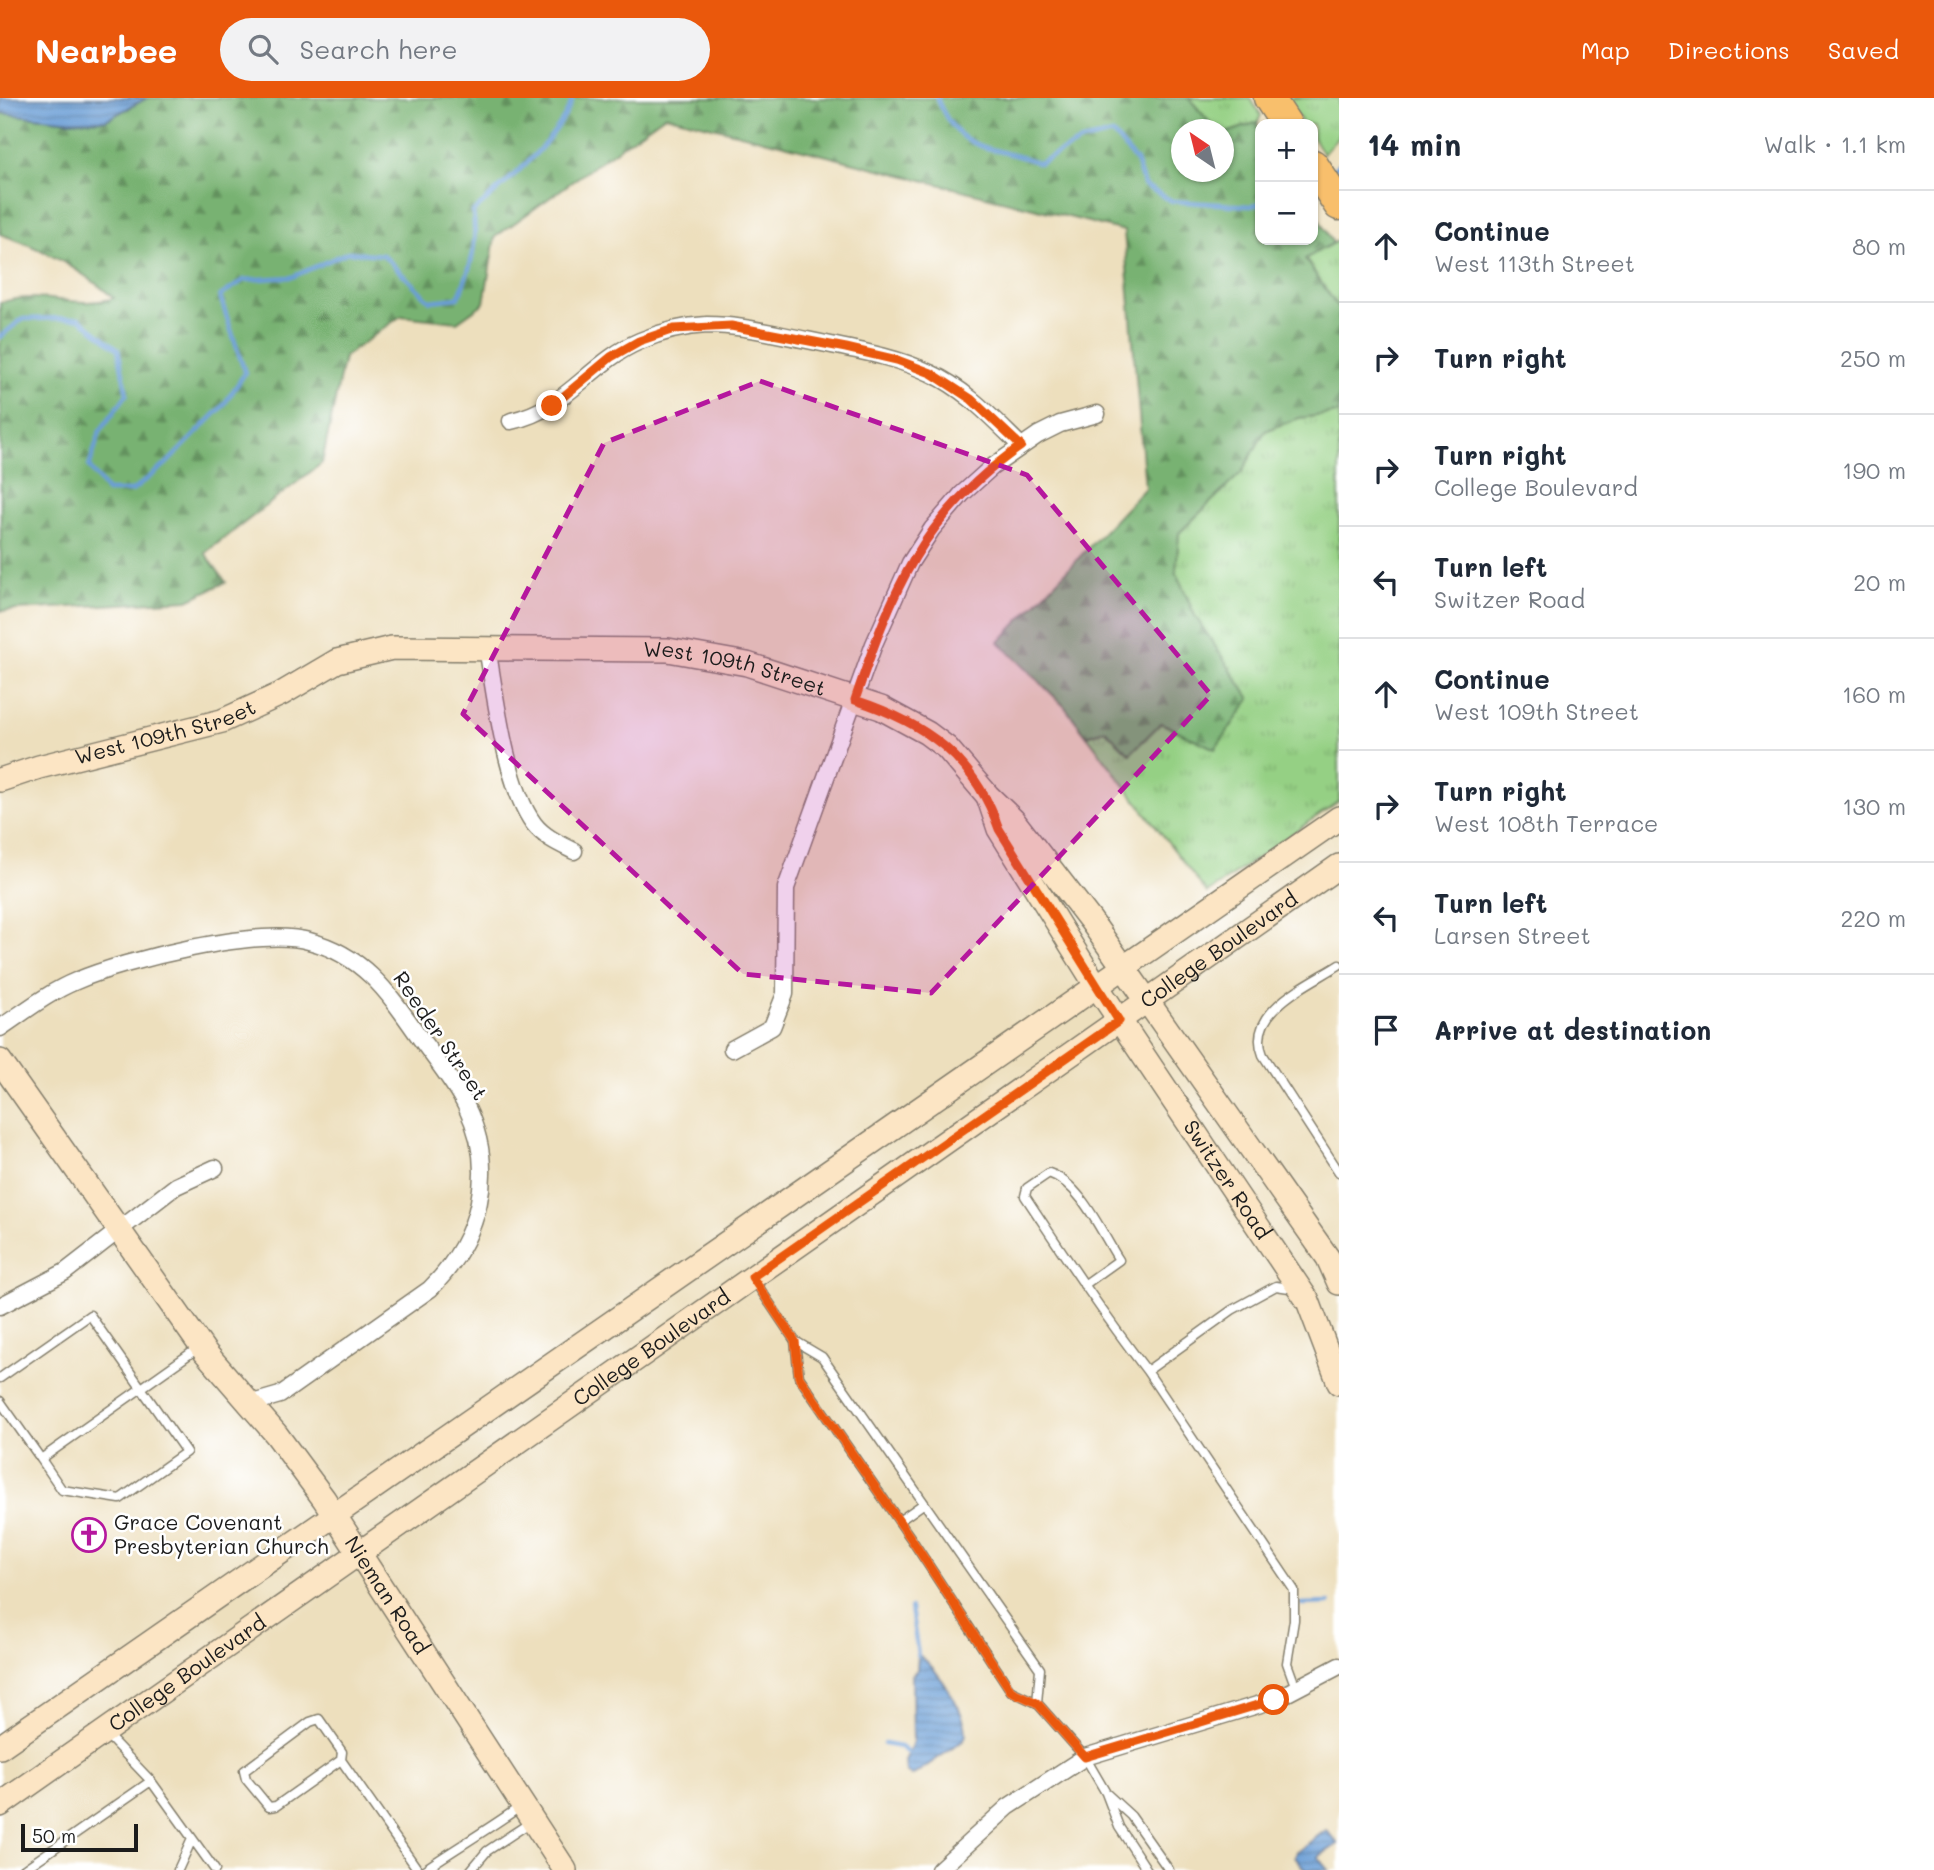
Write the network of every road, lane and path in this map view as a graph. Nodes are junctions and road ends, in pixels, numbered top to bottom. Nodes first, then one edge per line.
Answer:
1 (1269, 98) edge
2 (1283, 119) edge
3 (1318, 173) edge
4 (1339, 205) edge
5 (1097, 414) dead end
6 (511, 421) dead end
7 (1021, 446) junction
8 (487, 648) junction
9 (855, 700) junction
10 (0, 780) edge
11 (988, 796) junction
12 (1339, 818) edge
13 (574, 851) dead end
14 (1339, 866) edge
15 (1063, 885) junction
16 (1042, 899) junction
17 (1339, 965) edge
18 (1123, 967) junction
19 (1096, 985) junction
20 (1147, 1001) junction
21 (1119, 1021) junction
22 (0, 1028) edge
23 (732, 1049) dead end
24 (0, 1061) edge
25 (215, 1168) dead end
26 (1339, 1172) edge
27 (118, 1230) junction
28 (1335, 1267) edge
29 (752, 1277) junction
30 (1084, 1285) junction
31 (1301, 1289) junction
32 (0, 1306) edge
33 (795, 1341) junction
34 (201, 1346) junction
35 (1147, 1371) junction
36 (0, 1378) edge
37 (1339, 1383) edge
38 (141, 1388) junction
39 (0, 1401) edge
40 (249, 1404) junction
41 (41, 1459) junction
42 (923, 1504) junction
43 (334, 1514) junction
44 (899, 1521) junction
45 (360, 1552) junction
46 (1339, 1656) edge
47 (1339, 1666) edge
48 (1319, 1675) junction
49 (1296, 1688) junction
50 (1037, 1703) junction
51 (104, 1731) junction
52 (0, 1747) edge
53 (1085, 1757) junction
54 (341, 1760) junction
55 (151, 1781) junction
56 (1106, 1793) junction
57 (0, 1805) edge
58 (528, 1813) junction
59 (192, 1839) junction
60 (23, 1870) edge
61 (178, 1870) edge
62 (215, 1870) edge
63 (418, 1870) edge
64 (424, 1870) edge
65 (471, 1870) edge
66 (565, 1870) edge
67 (939, 1870) edge
68 (1147, 1870) edge
69 (1169, 1870) edge

1 - 2 highway
3 - 4 highway
5 - 7 street
6 - 7 street
7 - 9 street
8 - 9 main road, West 109th Street
8 - 10 main road, West 109th Street
8 - 13 street
9 - 11 main road, West 109th Street
9 - 23 street
11 - 15 main road, West 109th Street
11 - 16 main road, West 109th Street
12 - 18 main road, College Boulevard
14 - 20 main road, College Boulevard
15 - 16 main road
15 - 18 main road, West 109th Street
16 - 19 main road, West 109th Street
17 - 26 lane
18 - 19 main road, College Boulevard
18 - 20 main road, Switzer Road
19 - 21 main road, Switzer Road
19 - 43 main road, College Boulevard
20 - 21 main road, College Boulevard
20 - 28 main road, Switzer Road
21 - 29 main road, College Boulevard
21 - 31 main road, Switzer Road
22 - 40 street, Reeder Street
24 - 27 main road, Nieman Road
25 - 27 street
27 - 32 street
27 - 34 main road, Nieman Road
28 - 31 main road
29 - 33 lane
29 - 45 main road, College Boulevard
30 - 30 lane
30 - 35 lane
31 - 35 lane
31 - 37 main road, Switzer Road
33 - 42 lane
33 - 44 lane
34 - 38 lane
34 - 40 main road, Nieman Road
35 - 49 lane
36 - 38 lane
38 - 41 lane
38 - 41 lane
39 - 41 lane
40 - 43 main road, Nieman Road
42 - 44 lane
42 - 50 lane
43 - 45 main road, Nieman Road
43 - 52 main road, College Boulevard
44 - 50 lane
45 - 51 main road, College Boulevard
45 - 58 main road, Nieman Road
46 - 48 street
47 - 48 street
48 - 49 street
49 - 53 street
50 - 53 lane
51 - 55 lane
51 - 57 main road, College Boulevard
53 - 56 lane
53 - 67 street
54 - 54 lane
54 - 63 lane
55 - 59 lane
55 - 60 lane
56 - 68 lane
56 - 69 lane
58 - 64 lane
58 - 65 lane
58 - 66 main road, Nieman Road
59 - 61 lane
59 - 62 lane

